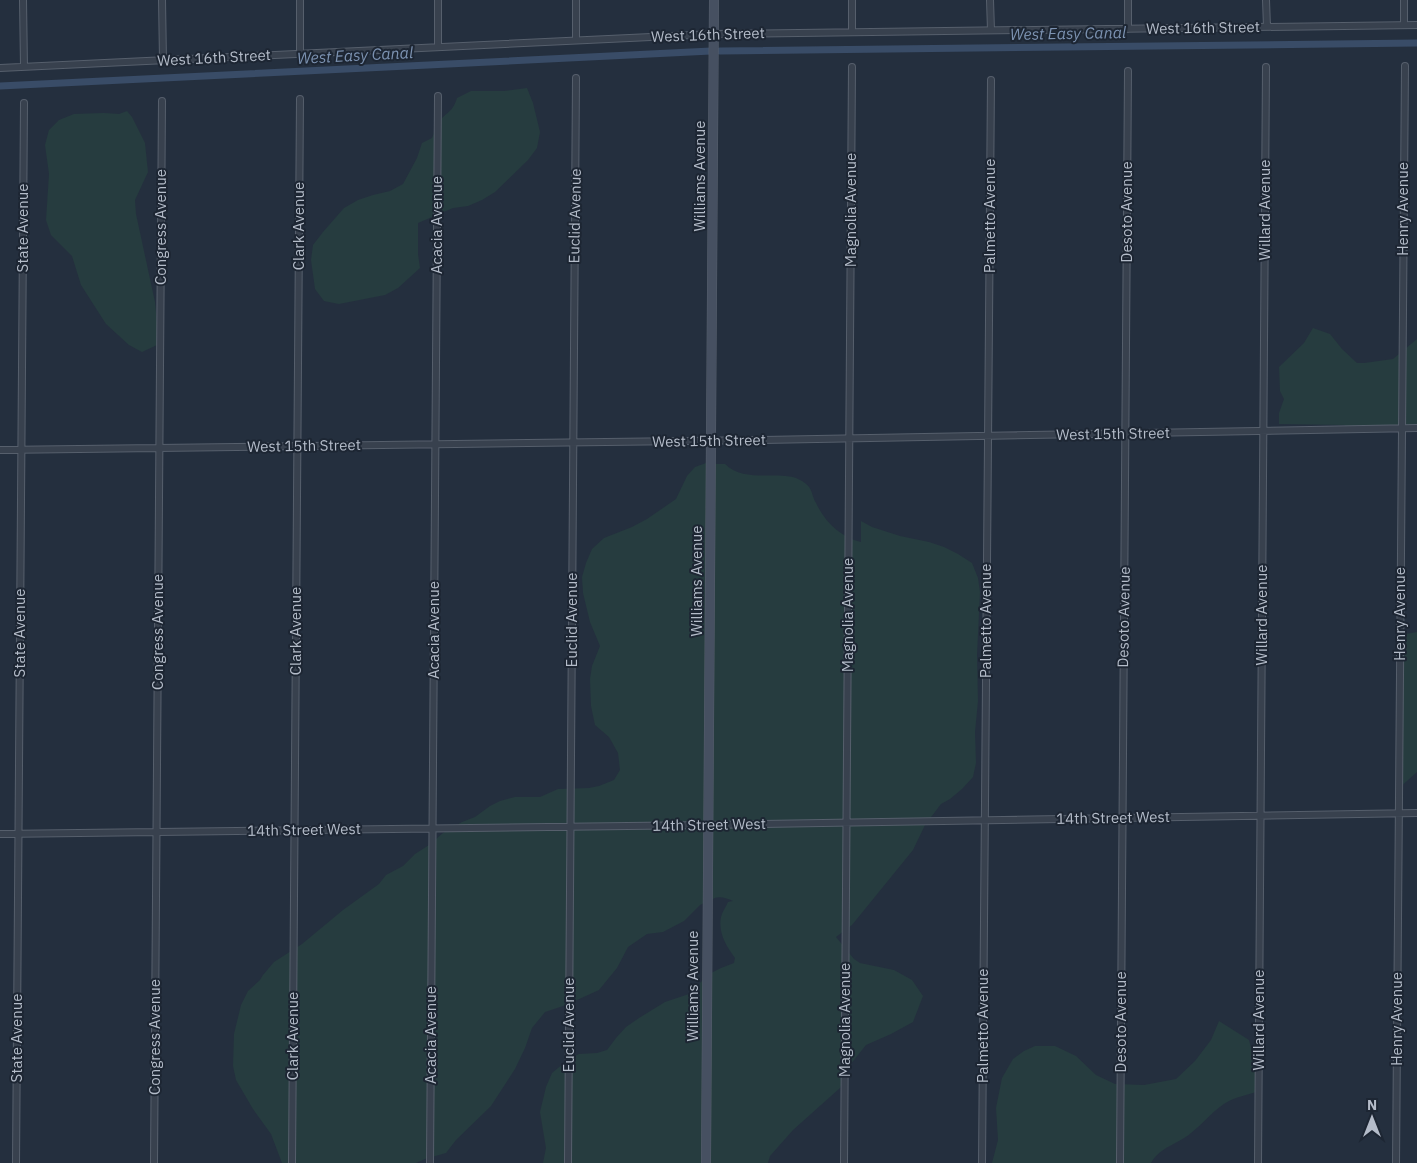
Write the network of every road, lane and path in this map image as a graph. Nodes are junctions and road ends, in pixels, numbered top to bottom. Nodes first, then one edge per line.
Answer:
1 (23, 0) edge
2 (162, 0) edge
3 (300, 0) edge
4 (438, 0) edge
5 (576, 0) edge
6 (714, 0) edge
7 (852, 0) edge
8 (990, 0) edge
9 (1128, 0) edge
10 (1266, 0) edge
11 (1404, 0) edge
12 (1417, 24) edge
13 (1404, 25) junction
14 (1267, 27) junction
15 (1128, 29) junction
16 (991, 30) junction
17 (852, 32) junction
18 (714, 34) junction
19 (576, 40) junction
20 (438, 47) junction
21 (300, 53) junction
22 (163, 60) junction
23 (1404, 66) dead end
24 (24, 67) junction
25 (852, 67) dead end
26 (0, 68) edge
27 (1266, 68) dead end
28 (1128, 71) dead end
29 (576, 78) dead end
30 (991, 80) dead end
31 (438, 96) dead end
32 (300, 99) dead end
33 (162, 101) dead end
34 (24, 103) dead end
35 (1402, 428) junction
36 (1417, 428) edge
37 (1264, 431) junction
38 (1126, 434) junction
39 (988, 436) junction
40 (850, 438) junction
41 (712, 441) junction
42 (574, 443) junction
43 (435, 444) junction
44 (298, 446) junction
45 (159, 448) junction
46 (0, 450) edge
47 (21, 450) junction
48 (1399, 813) junction
49 (1417, 813) edge
50 (1261, 816) junction
51 (1123, 818) junction
52 (985, 820) junction
53 (847, 823) junction
54 (708, 825) junction
55 (571, 827) junction
56 (432, 828) junction
57 (294, 830) junction
58 (156, 832) junction
59 (0, 834) edge
60 (19, 834) junction
61 (16, 1163) edge
62 (154, 1163) edge
63 (292, 1163) edge
64 (430, 1163) edge
65 (568, 1163) edge
66 (706, 1163) edge
67 (844, 1163) edge
68 (982, 1163) edge
69 (1120, 1163) edge
70 (1258, 1163) edge
71 (1396, 1163) edge

1 - 24 street
2 - 22 street
3 - 21 street
4 - 20 street
5 - 19 street
6 - 18 street, Williams Avenue
7 - 17 street
8 - 16 street
9 - 15 street
10 - 14 street
11 - 13 street
12 - 13 street, West 16th Street
13 - 14 street, West 16th Street
14 - 15 street, West 16th Street
15 - 16 street, West 16th Street
16 - 17 street, West 16th Street
17 - 18 street, West 16th Street
18 - 19 street, West 16th Street
18 - 41 street, Williams Avenue
19 - 20 street, West 16th Street
20 - 21 street, West 16th Street
21 - 22 street, West 16th Street
22 - 24 street, West 16th Street
23 - 35 street, Henry Avenue
24 - 26 street, West 16th Street
25 - 40 street, Magnolia Avenue
27 - 37 street, Willard Avenue
28 - 38 street, Desoto Avenue
29 - 42 street, Euclid Avenue
30 - 39 street, Palmetto Avenue
31 - 43 street, Acacia Avenue
32 - 44 street, Clark Avenue
33 - 45 street, Congress Avenue
34 - 47 street, State Avenue
35 - 36 street, West 15th Street
35 - 37 street, West 15th Street
35 - 48 street, Henry Avenue
37 - 38 street, West 15th Street
37 - 50 street, Willard Avenue
38 - 39 street, West 15th Street
38 - 51 street, Desoto Avenue
39 - 40 street, West 15th Street
39 - 52 street, Palmetto Avenue
40 - 41 street, West 15th Street
40 - 53 street, Magnolia Avenue
41 - 42 street, West 15th Street
41 - 54 street, Williams Avenue
42 - 43 street, West 15th Street
42 - 55 street, Euclid Avenue
43 - 44 street, West 15th Street
43 - 56 street, Acacia Avenue
44 - 45 street, West 15th Street
44 - 57 street, Clark Avenue
45 - 47 street, West 15th Street
45 - 58 street, Congress Avenue
46 - 47 street, West 15th Street
47 - 60 street, State Avenue
48 - 49 street, 14th Street West
48 - 50 street, 14th Street West
48 - 71 street, Henry Avenue
50 - 51 street, 14th Street West
50 - 70 street, Willard Avenue
51 - 52 street, 14th Street West
51 - 69 street, Desoto Avenue
52 - 53 street, 14th Street West
52 - 68 street, Palmetto Avenue
53 - 54 street, 14th Street West
53 - 67 street, Magnolia Avenue
54 - 55 street, 14th Street West
54 - 66 street, Williams Avenue
55 - 56 street, 14th Street West
55 - 65 street, Euclid Avenue
56 - 57 street, 14th Street West
56 - 64 street, Acacia Avenue
57 - 58 street, 14th Street West
57 - 63 street, Clark Avenue
58 - 60 street, 14th Street West
58 - 62 street, Congress Avenue
59 - 60 street, 14th Street West
60 - 61 street, State Avenue

